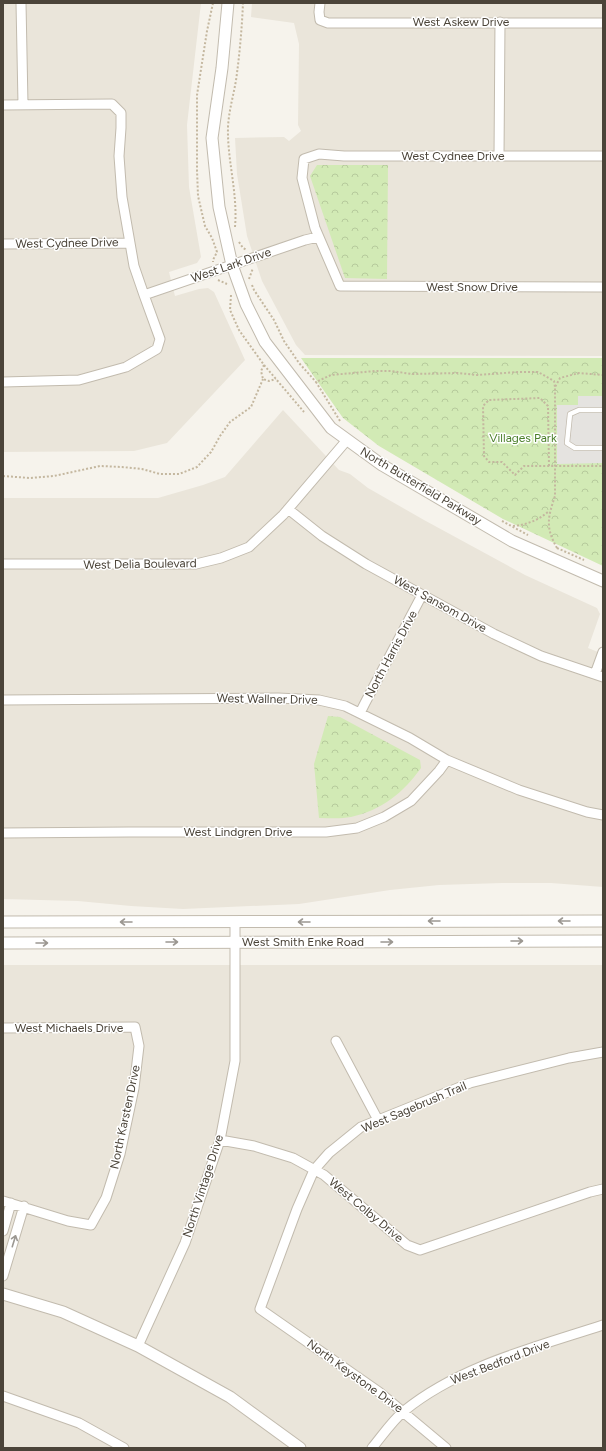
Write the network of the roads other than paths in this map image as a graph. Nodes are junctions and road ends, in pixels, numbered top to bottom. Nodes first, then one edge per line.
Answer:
1 (21, 3) edge
2 (228, 3) edge
3 (320, 3) edge
4 (500, 22) junction
5 (603, 23) edge
6 (23, 104) junction
7 (3, 105) edge
8 (499, 156) junction
9 (603, 156) edge
10 (318, 237) junction
11 (130, 243) junction
12 (3, 244) edge
13 (232, 265) junction
14 (603, 287) edge
15 (144, 296) junction
16 (3, 382) edge
17 (603, 410) edge
18 (347, 440) junction
19 (603, 448) edge
20 (288, 509) junction
21 (3, 564) edge
22 (603, 581) edge
23 (422, 595) junction
24 (603, 652) edge
25 (599, 676) edge
26 (3, 700) edge
27 (360, 713) junction
28 (447, 760) junction
29 (603, 815) edge
30 (3, 833) edge
31 (603, 921) edge
32 (3, 922) edge
33 (235, 922) junction
34 (603, 941) edge
35 (236, 942) junction
36 (3, 943) edge
37 (3, 1028) edge
38 (135, 1028) joint
39 (336, 1041) dead end
40 (603, 1052) edge
41 (378, 1120) junction
42 (220, 1140) junction
43 (314, 1170) junction
44 (603, 1189) edge
45 (7, 1202) edge
46 (24, 1206) junction
47 (3, 1231) edge
48 (3, 1276) edge
49 (3, 1294) edge
50 (260, 1309) joint
51 (603, 1326) edge
52 (138, 1346) junction
53 (3, 1396) edge
54 (404, 1412) junction
55 (124, 1448) edge
56 (300, 1448) edge
57 (372, 1448) edge
58 (446, 1448) edge

1 - 6 street
2 - 13 street, North Butterfield Parkway
3 - 4 street, West Askew Drive
4 - 5 street, West Askew Drive
4 - 8 street
6 - 7 street
6 - 11 street
8 - 9 street, West Cydnee Drive
8 - 10 street, West Cydnee Drive
10 - 13 street, West Lark Drive
10 - 14 street, West Snow Drive
11 - 12 street, West Cydnee Drive
11 - 15 street
13 - 15 street, West Lark Drive
13 - 18 street, North Butterfield Parkway
15 - 16 street
17 - 19 lane
18 - 20 street, West Delia Boulevard
18 - 22 street, North Butterfield Parkway
20 - 21 street, West Delia Boulevard
20 - 23 street, West Sansom Drive
23 - 25 street, West Sansom Drive
23 - 27 street, North Harris Drive
24 - 25 street
26 - 27 street, West Wallner Drive
27 - 28 street, West Wallner Drive
28 - 29 street, West Wallner Drive
28 - 30 street, West Lindgren Drive
31 -> 33 street, West Smith Enke Road
33 -> 32 street, West Smith Enke Road
33 - 35 street, North Vintage Drive
35 -> 34 street, West Smith Enke Road
36 -> 35 street, West Smith Enke Road
35 - 42 street, North Vintage Drive
37 - 38 street, West Michaels Drive
38 - 46 street, North Karsten Drive
39 - 41 street
40 - 41 street, West Sagebrush Trail
41 - 43 street, West Sagebrush Trail
42 - 43 street, West Colby Drive
42 - 52 street, North Vintage Drive
43 - 44 street, West Colby Drive
43 - 50 street, West Sagebrush Trail
45 - 46 street
45 - 47 street
48 -> 46 street
49 - 52 street
50 - 54 street, North Keystone Drive
51 - 54 street, West Bedford Drive
52 - 56 street
53 - 55 street
54 - 57 street, West Bedford Drive
54 - 58 street, North Keystone Drive

